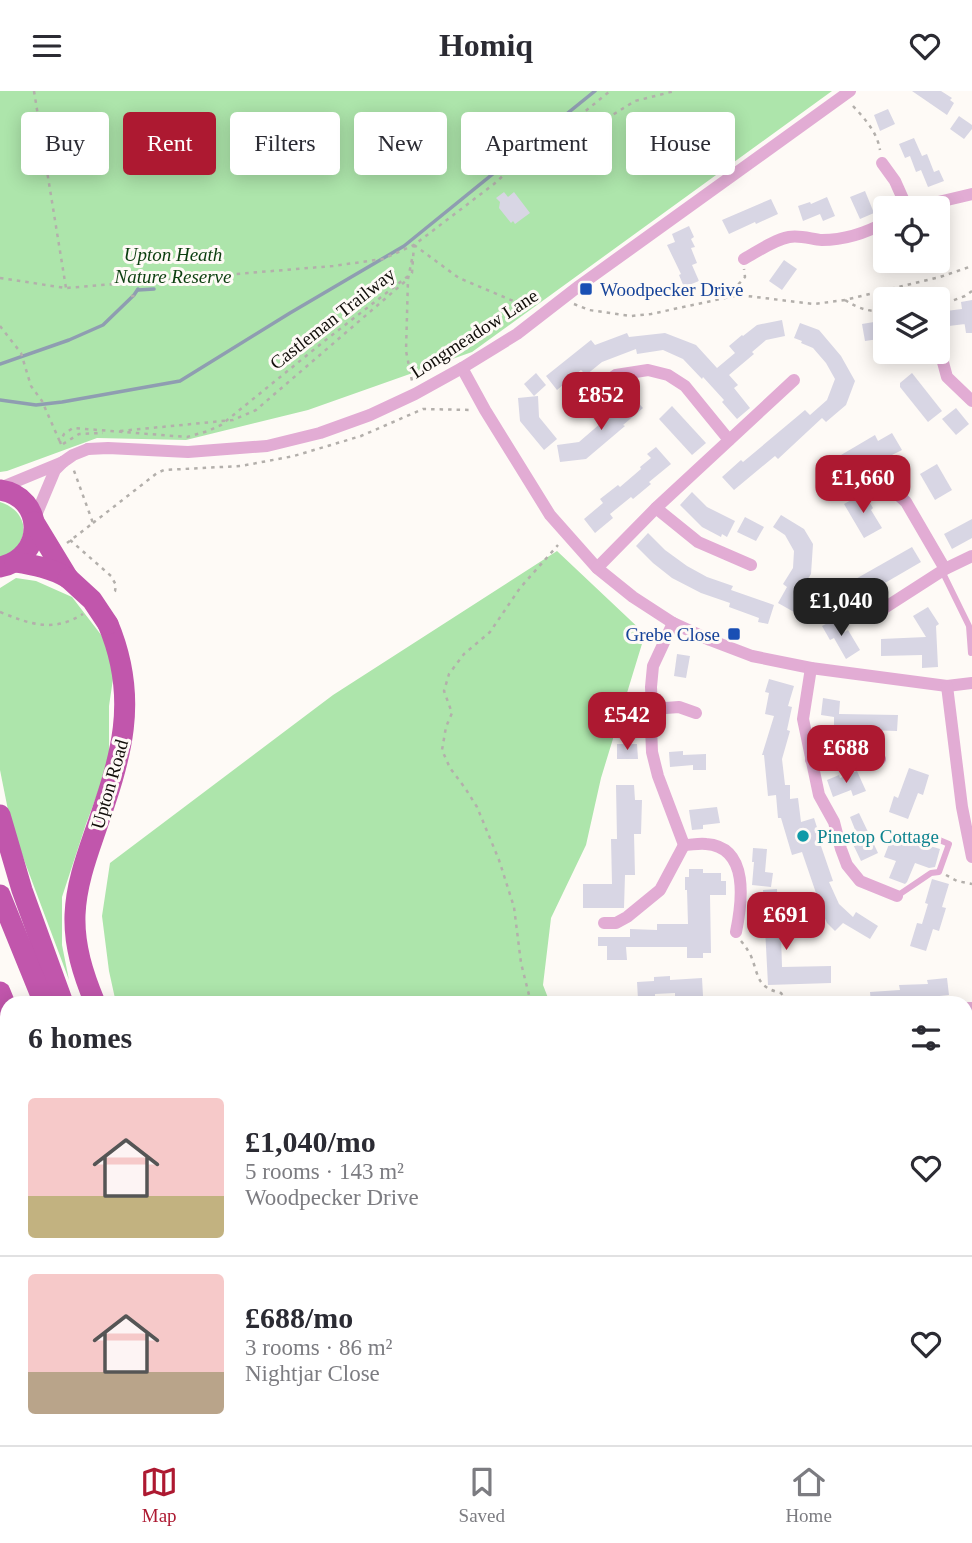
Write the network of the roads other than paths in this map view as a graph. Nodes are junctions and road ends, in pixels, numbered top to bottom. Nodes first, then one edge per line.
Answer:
1 (847, 93) edge
2 (882, 163) road end
3 (972, 194) edge
4 (902, 196) edge
5 (950, 199) edge
6 (873, 228) edge
7 (744, 259) road end
8 (943, 364) edge
9 (462, 368) junction
10 (794, 380) dead end
11 (972, 401) edge
12 (576, 403) dead end
13 (729, 440) junction
14 (68, 465) junction
15 (0, 489) edge
16 (893, 490) dead end
17 (656, 508) junction
18 (34, 521) junction
19 (972, 556) edge
20 (8, 565) edge
21 (751, 565) dead end
22 (597, 568) junction
23 (944, 570) junction
24 (68, 578) junction
25 (875, 614) dead end
26 (673, 623) junction
27 (971, 653) edge
28 (811, 668) junction
29 (972, 683) edge
30 (947, 686) junction
31 (652, 709) junction
32 (696, 713) dead end
33 (880, 759) dead end
34 (811, 760) junction
35 (0, 815) edge
36 (937, 839) dead end
37 (684, 845) junction
38 (972, 857) edge
39 (0, 895) edge
40 (897, 896) joint
41 (604, 923) dead end
42 (736, 932) road end
43 (41, 996) edge
44 (60, 996) edge
45 (92, 996) edge

1 - 9 street, Longmeadow Lane
2 - 4 street
3 - 5 street
6 - 7 street
8 - 11 street
9 - 14 street, Longmeadow Lane, bridge
9 - 22 street
10 - 13 street
12 - 13 street
13 - 17 street
14 - 15 street, Longmeadow Lane
14 - 18 street
15 - 18 highway, Upton Road
16 - 23 street
17 - 21 street
17 - 22 street
18 - 20 highway
18 - 24 highway, Upton Road
19 - 23 street
20 - 24 highway, Upton Road
22 - 26 street
23 - 25 street
23 - 27 lane
24 - 45 highway, Upton Road, bridge
26 - 28 street
26 - 31 street
28 - 30 street
28 - 34 street
29 - 30 street
30 - 38 street
31 - 32 street
31 - 37 street
33 - 34 street
34 - 40 street
35 - 44 highway
36 - 40 lane
37 - 41 street
37 - 42 street
39 - 43 highway

